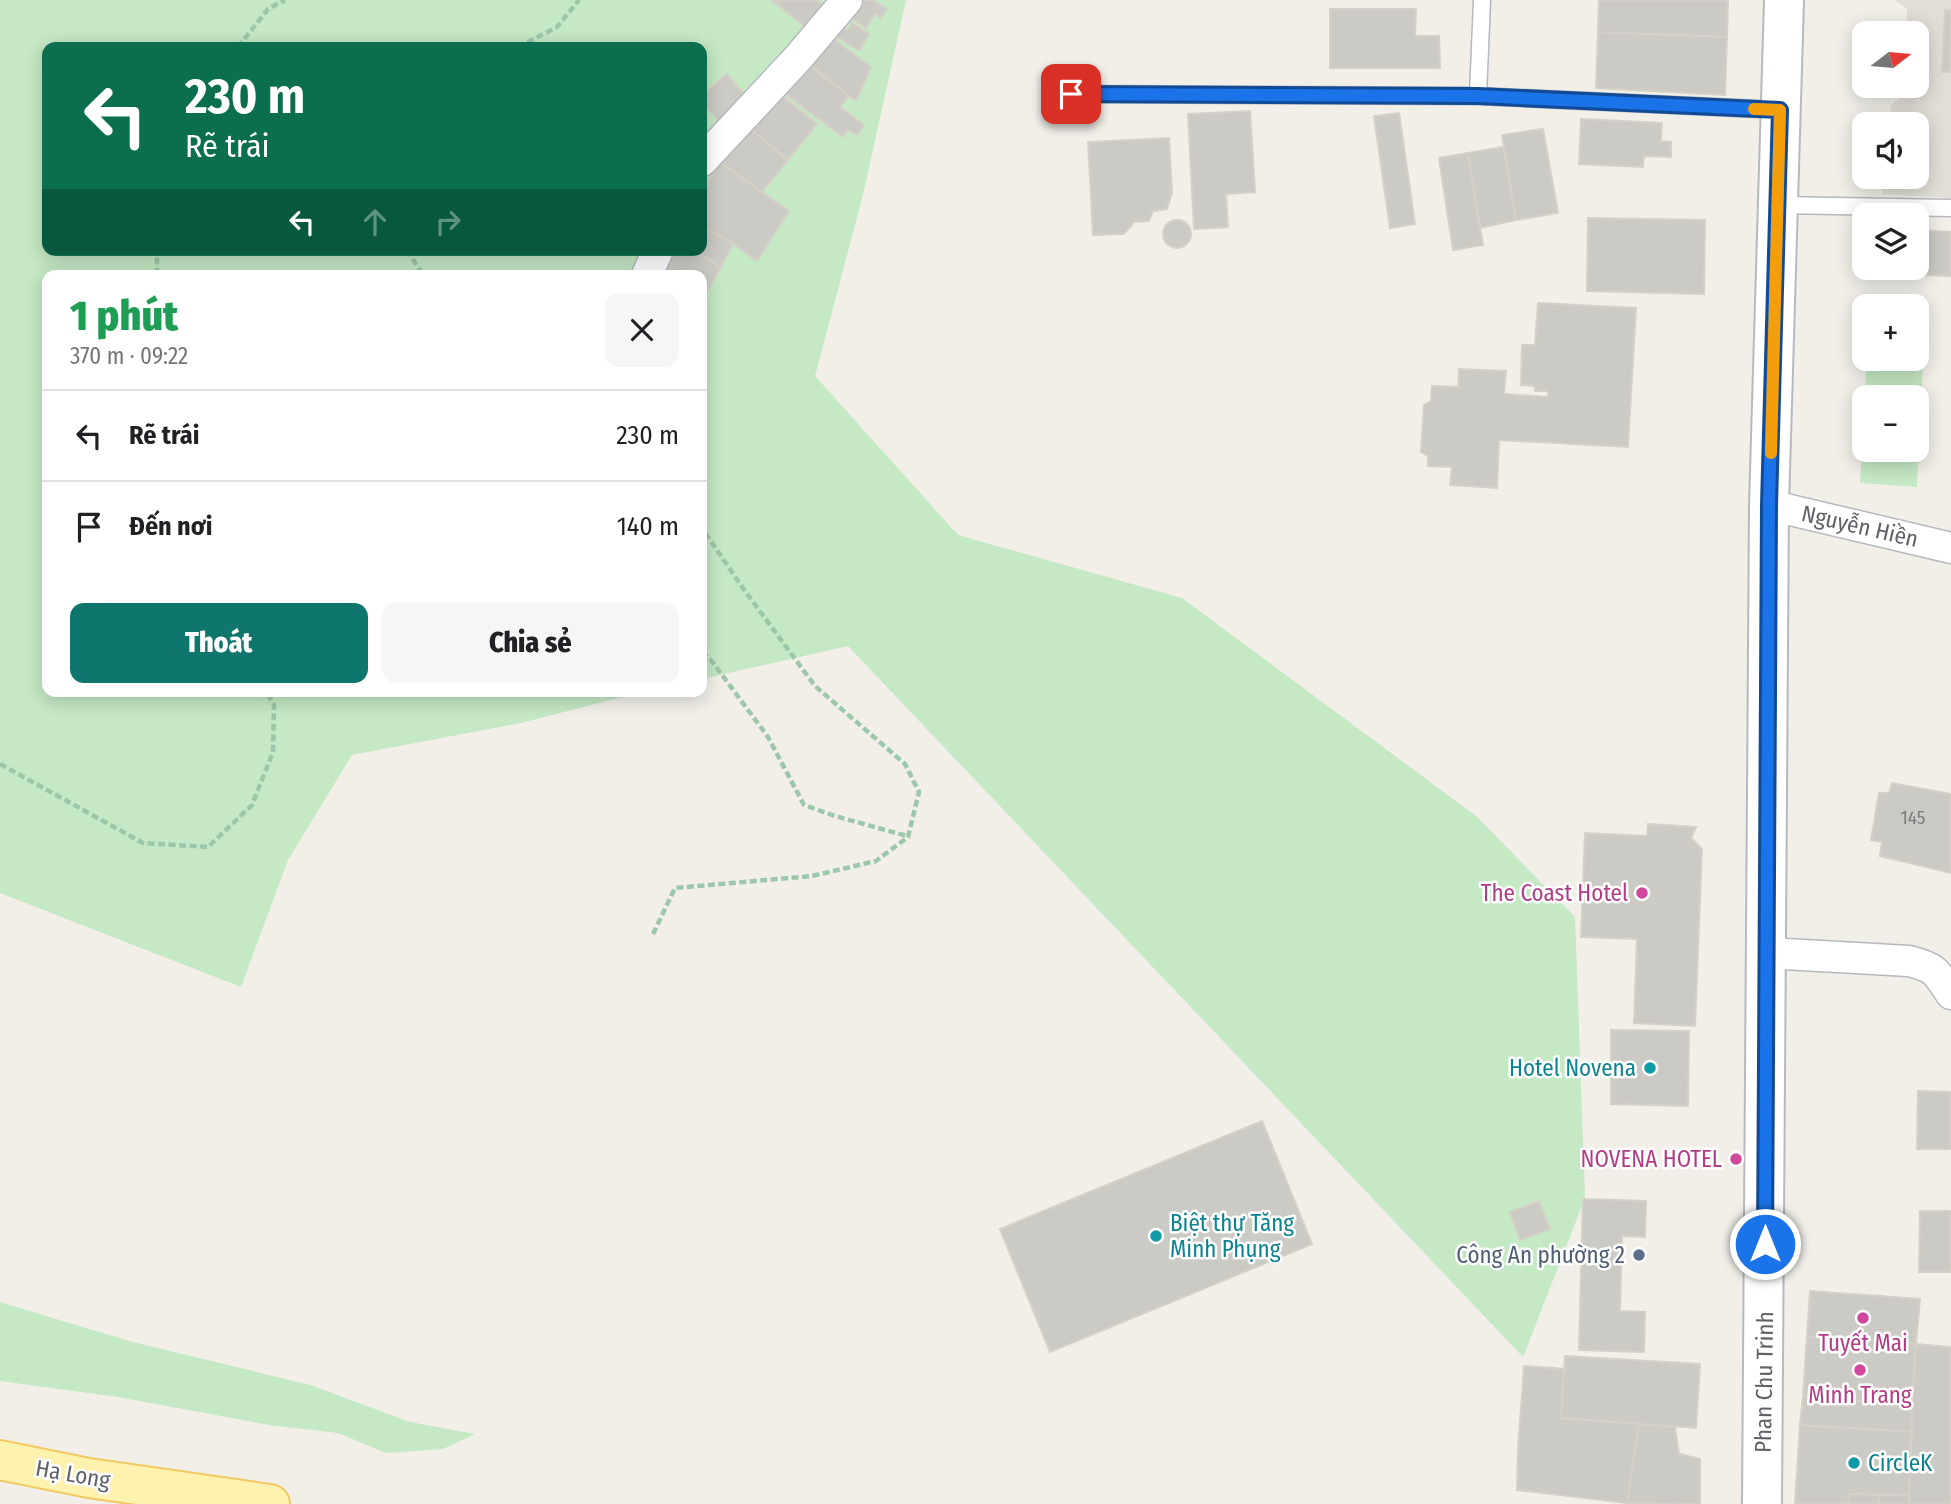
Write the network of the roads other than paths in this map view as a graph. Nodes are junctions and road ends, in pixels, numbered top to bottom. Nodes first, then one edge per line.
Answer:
1 (847, 0) edge
2 (1482, 0) edge
3 (1784, 0) edge
4 (1071, 94) dead end
5 (1478, 96) junction
6 (1780, 110) junction
7 (707, 156) edge
8 (1778, 205) junction
9 (1951, 208) edge
10 (1769, 505) junction
11 (1951, 548) edge
12 (1767, 953) junction
13 (1951, 994) edge
14 (0, 1460) edge
15 (270, 1504) edge
16 (1762, 1504) edge

1 - 7 street
2 - 5 lane
3 - 6 main road, Phan Chu Trinh
4 - 5 lane
5 - 6 lane
6 - 8 main road, Phan Chu Trinh
8 - 9 lane
8 - 10 main road, Phan Chu Trinh
10 - 11 street, Nguyễn Hiền
10 - 12 main road, Phan Chu Trinh
12 - 13 street
12 - 16 main road, Phan Chu Trinh
14 - 15 main road, Hạ Long

